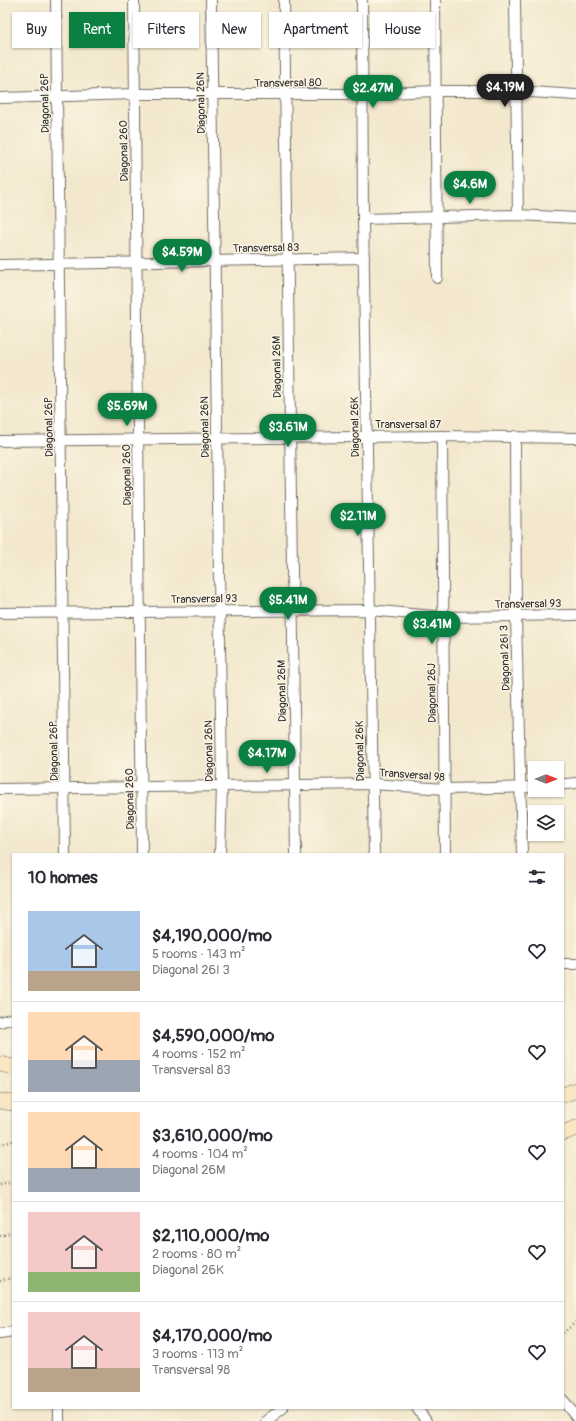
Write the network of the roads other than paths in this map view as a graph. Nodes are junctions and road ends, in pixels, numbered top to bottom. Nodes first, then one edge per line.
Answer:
1 (56, 0) edge
2 (134, 0) edge
3 (211, 0) edge
4 (284, 0) edge
5 (362, 0) edge
6 (435, 0) edge
7 (515, 0) edge
8 (436, 91) junction
9 (516, 91) junction
10 (135, 94) junction
11 (362, 94) junction
12 (213, 95) junction
13 (286, 95) junction
14 (576, 95) edge
15 (0, 98) edge
16 (57, 98) junction
17 (518, 215) junction
18 (437, 217) junction
19 (576, 218) edge
20 (363, 219) junction
21 (364, 258) junction
22 (288, 259) junction
23 (215, 261) junction
24 (137, 263) junction
25 (59, 264) junction
26 (0, 265) edge
27 (437, 278) dead end
28 (367, 436) junction
29 (442, 436) junction
30 (514, 436) junction
31 (290, 437) junction
32 (217, 438) junction
33 (576, 438) edge
34 (138, 439) junction
35 (62, 440) junction
36 (0, 441) edge
37 (293, 610) junction
38 (370, 610) junction
39 (220, 611) junction
40 (140, 612) junction
41 (0, 613) edge
42 (64, 613) junction
43 (576, 615) edge
44 (516, 616) junction
45 (443, 617) junction
46 (576, 783) edge
47 (373, 784) junction
48 (564, 784) edge
49 (295, 785) junction
50 (222, 786) junction
51 (142, 787) junction
52 (66, 788) junction
53 (522, 788) junction
54 (528, 788) edge
55 (0, 789) edge
56 (445, 789) junction
57 (66, 853) edge
58 (142, 853) edge
59 (220, 853) edge
60 (296, 853) edge
61 (374, 853) edge
62 (445, 853) edge
63 (522, 853) edge
64 (564, 964) edge
65 (576, 964) edge
66 (12, 1018) edge
67 (0, 1022) edge
68 (0, 1064) edge
69 (12, 1067) edge
70 (576, 1090) edge
71 (564, 1095) edge
72 (0, 1100) edge
73 (12, 1103) edge
74 (576, 1128) edge
75 (564, 1133) edge
76 (12, 1332) edge
77 (0, 1334) edge
78 (564, 1401) edge
79 (60, 1409) edge
80 (282, 1409) edge
81 (421, 1415) edge
82 (576, 1417) edge
83 (59, 1421) edge
84 (266, 1421) edge
85 (413, 1421) edge

1 - 16 street, Diagonal 26P
2 - 10 street, Diagonal 26O
3 - 12 street, Diagonal 26N
4 - 13 street, Diagonal 26M
5 - 11 street, Diagonal 26K
6 - 8 street
7 - 9 street
8 - 9 street, Transversal 80
8 - 11 street, Transversal 80
8 - 18 street
9 - 14 street, Transversal 80
9 - 17 street
10 - 12 street, Transversal 80
10 - 16 street, Transversal 80
10 - 24 street, Diagonal 26O
11 - 13 street, Transversal 80
11 - 20 street, Diagonal 26K
12 - 13 street, Transversal 80
12 - 23 street, Diagonal 26N
13 - 22 street, Diagonal 26M
15 - 16 street, Transversal 80
16 - 25 street, Diagonal 26P
17 - 18 street
17 - 19 street
18 - 20 street
18 - 27 street
20 - 21 street, Diagonal 26K
21 - 22 street, Transversal 83
21 - 28 street, Diagonal 26K
22 - 23 street, Transversal 83
22 - 31 street, Diagonal 26M
23 - 24 street, Transversal 83
23 - 32 street, Diagonal 26N
24 - 25 street, Transversal 83
24 - 34 street, Diagonal 26O
25 - 26 street, Transversal 83
25 - 35 street, Diagonal 26P
28 - 29 street, Transversal 87
28 - 31 street, Transversal 87
28 - 38 street, Diagonal 26K
29 - 30 street, Transversal 87
29 - 45 street, Diagonal 26J
30 - 33 street, Transversal 87
30 - 44 street, Diagonal 26I 3
31 - 32 street, Transversal 87
31 - 37 street, Diagonal 26M
32 - 34 street, Transversal 87
32 - 39 street, Diagonal 26N
34 - 35 street, Transversal 87
34 - 40 street, Diagonal 26O
35 - 36 street, Transversal 87
35 - 42 street, Diagonal 26P
37 - 38 street, Transversal 93
37 - 39 street, Transversal 93
37 - 49 street, Diagonal 26M
38 - 45 street, Transversal 93
38 - 47 street, Diagonal 26K
39 - 40 street, Transversal 93
39 - 50 street, Diagonal 26N
40 - 42 street, Transversal 93
40 - 51 street, Diagonal 26O
41 - 42 street, Transversal 93
42 - 52 street, Diagonal 26P
43 - 44 street, Transversal 93
44 - 45 street, Transversal 93
44 - 53 street, Diagonal 26I 3
45 - 56 street, Diagonal 26J
46 - 48 street
47 - 49 street, Transversal 98
47 - 56 street, Transversal 98
47 - 61 street, Diagonal 26K
49 - 50 street, Transversal 98
49 - 60 street, Diagonal 26M
50 - 51 street, Transversal 98
50 - 59 street, Diagonal 26N
51 - 52 street, Transversal 98
51 - 58 street, Diagonal 26O
52 - 55 street, Transversal 98
52 - 57 street, Diagonal 26P
53 - 54 street, Transversal 98
53 - 56 street, Transversal 98
53 - 63 street, Diagonal 26I 3
56 - 62 street, Diagonal 26J
64 - 65 street
66 - 67 street
68 - 69 street
70 - 71 street
72 - 73 street
74 - 75 street
76 - 77 street
78 - 82 street
79 - 83 street
80 - 84 street
81 - 85 street

